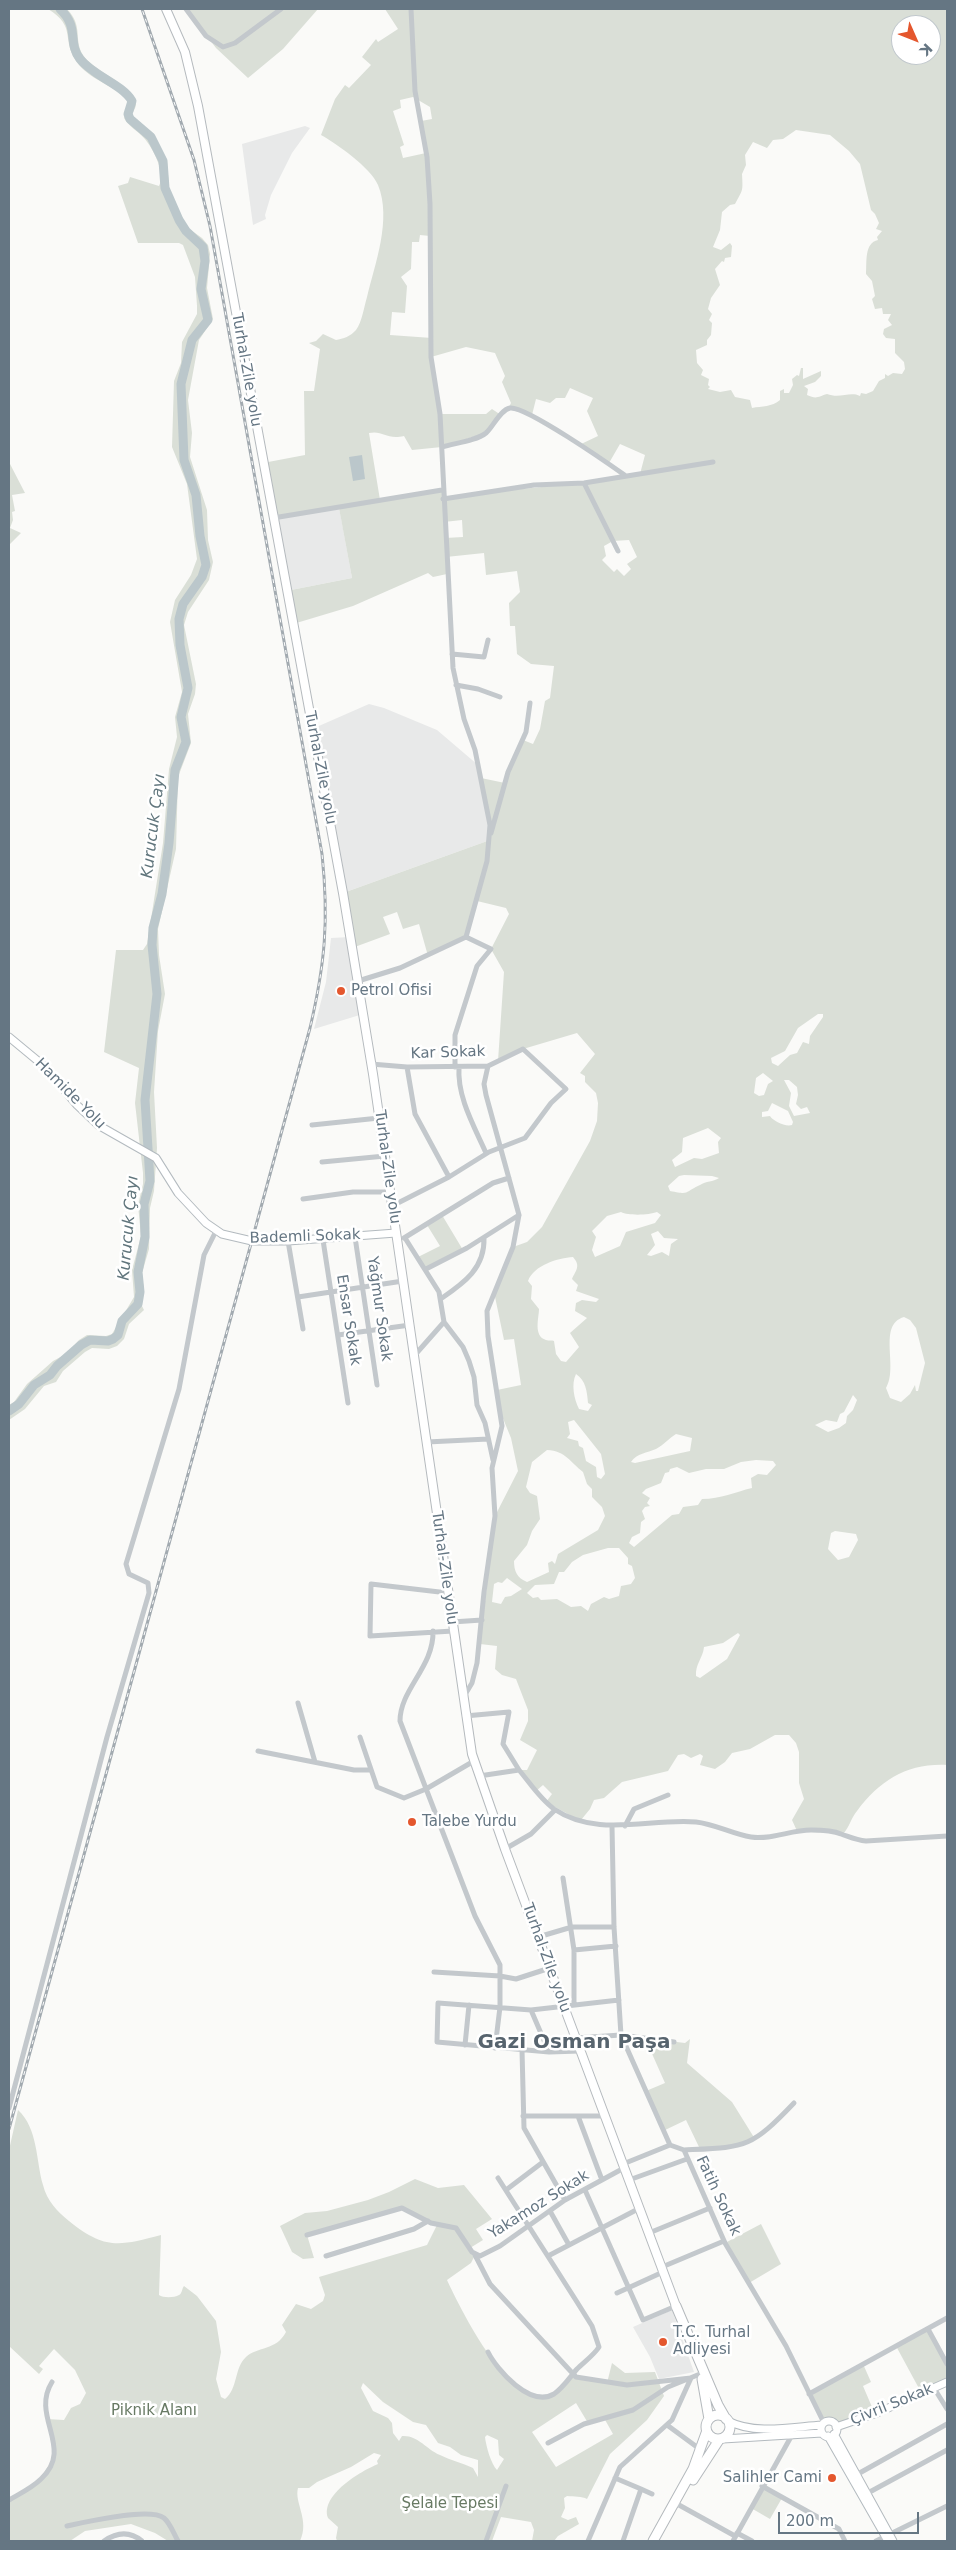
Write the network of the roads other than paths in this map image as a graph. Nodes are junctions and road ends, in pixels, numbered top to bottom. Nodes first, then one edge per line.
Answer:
1 (166, 9) edge
2 (186, 9) edge
3 (281, 9) edge
4 (411, 9) edge
5 (442, 447) junction
6 (713, 462) dead end
7 (626, 476) junction
8 (584, 483) junction
9 (442, 490) junction
10 (443, 499) junction
11 (273, 518) junction
12 (618, 551) dead end
13 (488, 640) dead end
14 (452, 654) junction
15 (456, 685) junction
16 (500, 697) dead end
17 (530, 703) dead end
18 (490, 836) junction
19 (466, 937) junction
20 (358, 981) junction
21 (9, 1038) edge
22 (371, 1064) junction
23 (488, 1066) junction
24 (407, 1067) junction
25 (457, 1067) junction
26 (379, 1118) junction
27 (312, 1125) dead end
28 (500, 1148) junction
29 (486, 1153) junction
30 (385, 1156) junction
31 (322, 1162) dead end
32 (449, 1177) junction
33 (509, 1178) junction
34 (390, 1192) junction
35 (303, 1199) dead end
36 (392, 1206) junction
37 (519, 1215) junction
38 (216, 1231) junction
39 (399, 1236) junction
40 (355, 1237) junction
41 (484, 1238) junction
42 (323, 1240) junction
43 (288, 1241) junction
44 (426, 1270) junction
45 (403, 1281) junction
46 (363, 1287) junction
47 (331, 1292) junction
48 (298, 1298) junction
49 (442, 1298) junction
50 (444, 1322) junction
51 (410, 1325) junction
52 (303, 1328) dead end
53 (370, 1331) junction
54 (338, 1336) junction
55 (414, 1356) junction
56 (377, 1385) dead end
57 (348, 1403) dead end
58 (488, 1439) junction
59 (427, 1442) junction
60 (493, 1460) junction
61 (448, 1593) junction
62 (482, 1620) junction
63 (452, 1622) junction
64 (433, 1631) junction
65 (453, 1632) junction
66 (463, 1699) junction
67 (298, 1703) dead end
68 (465, 1716) junction
69 (360, 1737) dead end
70 (258, 1751) dead end
71 (474, 1761) junction
72 (316, 1762) junction
73 (371, 1770) junction
74 (519, 1770) junction
75 (478, 1776) junction
76 (426, 1789) junction
77 (668, 1795) dead end
78 (555, 1810) junction
79 (612, 1826) junction
80 (625, 1826) junction
81 (947, 1836) edge
82 (505, 1849) junction
83 (564, 1878) dead end
84 (572, 1927) junction
85 (614, 1927) junction
86 (538, 1937) junction
87 (616, 1946) junction
88 (574, 1950) junction
89 (550, 1968) junction
90 (434, 1972) dead end
91 (500, 1976) junction
92 (619, 2000) junction
93 (574, 2004) junction
94 (469, 2005) junction
95 (563, 2005) junction
96 (500, 2008) junction
97 (531, 2010) junction
98 (621, 2035) junction
99 (575, 2038) junction
100 (674, 2042) dead end
101 (465, 2045) junction
102 (495, 2048) junction
103 (522, 2050) junction
104 (580, 2051) junction
105 (549, 2052) junction
106 (794, 2103) dead end
107 (9, 2108) edge
108 (524, 2116) junction
109 (578, 2116) junction
110 (605, 2116) junction
111 (670, 2145) junction
112 (684, 2150) junction
113 (687, 2158) junction
114 (543, 2162) junction
115 (623, 2166) junction
116 (498, 2178) dead end
117 (602, 2180) junction
118 (629, 2180) junction
119 (506, 2190) junction
120 (585, 2190) junction
121 (565, 2200) junction
122 (640, 2208) junction
123 (710, 2208) junction
124 (550, 2211) junction
125 (428, 2221) junction
126 (529, 2226) junction
127 (601, 2228) junction
128 (649, 2232) junction
129 (307, 2235) dead end
130 (724, 2240) junction
131 (569, 2246) junction
132 (475, 2255) junction
133 (326, 2256) dead end
134 (548, 2256) junction
135 (663, 2270) junction
136 (629, 2288) junction
137 (617, 2293) dead end
138 (676, 2306) junction
139 (947, 2318) edge
140 (928, 2328) junction
141 (488, 2352) dead end
142 (947, 2364) edge
143 (572, 2375) junction
144 (695, 2376) junction
145 (52, 2382) dead end
146 (947, 2382) edge
147 (934, 2388) junction
148 (809, 2394) junction
149 (947, 2409) edge
150 (709, 2419) junction
151 (727, 2420) junction
152 (823, 2424) junction
153 (947, 2424) edge
154 (667, 2425) junction
155 (706, 2432) junction
156 (830, 2433) junction
157 (792, 2435) junction
158 (721, 2439) junction
159 (548, 2443) dead end
160 (701, 2450) junction
161 (947, 2450) edge
162 (856, 2475) junction
163 (615, 2478) junction
164 (506, 2486) dead end
165 (762, 2486) junction
166 (641, 2489) junction
167 (652, 2494) dead end
168 (866, 2494) junction
169 (9, 2500) edge
170 (679, 2505) junction
171 (947, 2506) edge
172 (67, 2526) dead end
173 (735, 2537) edge
174 (889, 2538) edge
175 (104, 2541) edge
176 (142, 2541) edge
177 (178, 2541) edge
178 (486, 2541) edge
179 (588, 2541) edge
180 (623, 2541) edge
181 (653, 2541) edge
182 (659, 2541) edge
183 (752, 2541) edge
184 (845, 2541) edge
185 (876, 2541) edge

1 - 11 main road, Turhal-Zile yolu
2 - 3 street
4 - 5 street
5 - 7 street
5 - 9 street
6 - 7 street
7 - 8 street
8 - 10 street
8 - 12 street
9 - 10 street
9 - 11 street
10 - 14 street
11 - 20 main road, Turhal-Zile yolu
13 - 14 street
14 - 15 street
15 - 16 street
15 - 18 street
17 - 18 street
18 - 19 street
19 - 20 street
19 - 25 street
20 - 22 main road, Turhal-Zile yolu
21 - 38 street, Hamide Yolu
22 - 24 street, Kar Sokak
22 - 26 main road, Turhal-Zile yolu
23 - 25 street, Kar Sokak
23 - 28 street
23 - 28 street, Kar Sokak
24 - 25 street, Kar Sokak
24 - 32 street
25 - 29 street
26 - 27 street
26 - 30 main road, Turhal-Zile yolu
28 - 29 street
28 - 33 street
29 - 32 street
30 - 31 street
30 - 34 main road, Turhal-Zile yolu
32 - 36 street
33 - 37 street
33 - 39 street
34 - 35 street
34 - 36 main road, Turhal-Zile yolu
36 - 39 main road, Turhal-Zile yolu
37 - 41 street
37 - 60 street
38 - 43 street, Bademli Sokak
38 - 107 street
39 - 40 street, Bademli Sokak
39 - 44 street
39 - 45 main road, Turhal-Zile yolu
40 - 42 street, Bademli Sokak
40 - 46 street, Yağmur Sokak
41 - 44 street
41 - 49 street
42 - 43 street, Bademli Sokak
42 - 47 street, Ensar Sokak
43 - 48 street
44 - 49 street
45 - 46 street
45 - 51 main road, Turhal-Zile yolu
46 - 47 street
46 - 53 street, Yağmur Sokak
47 - 48 street
47 - 54 street, Ensar Sokak
48 - 52 street
49 - 50 street
50 - 55 street
50 - 58 street
51 - 53 street
51 - 55 main road, Turhal-Zile yolu
53 - 54 street
53 - 56 street, Yağmur Sokak
54 - 57 street, Ensar Sokak
55 - 59 main road, Turhal-Zile yolu
58 - 59 street
58 - 60 street
59 - 61 main road, Turhal-Zile yolu
60 - 62 street
61 - 63 main road, Turhal-Zile yolu
61 - 64 street
62 - 63 street
62 - 66 street
63 - 65 main road, Turhal-Zile yolu
64 - 65 street
64 - 76 street
65 - 66 main road, Turhal-Zile yolu
66 - 68 main road, Turhal-Zile yolu
67 - 72 street
68 - 71 main road, Turhal-Zile yolu
68 - 74 street
69 - 73 street
70 - 72 street
71 - 75 main road, Turhal-Zile yolu
71 - 76 street
72 - 73 street
73 - 76 street
74 - 75 street
74 - 78 street
75 - 82 main road, Turhal-Zile yolu
76 - 91 street
77 - 80 street
78 - 79 street
78 - 82 street
79 - 80 street
79 - 85 street
80 - 81 street
82 - 86 main road, Turhal-Zile yolu
83 - 84 street
84 - 85 street
84 - 86 street
84 - 88 street
85 - 87 street
86 - 89 main road, Turhal-Zile yolu
87 - 88 street
87 - 92 street
88 - 93 street
89 - 91 street
89 - 95 main road, Turhal-Zile yolu
90 - 91 street
91 - 96 street
92 - 93 street
92 - 98 street
93 - 95 street
94 - 96 street
94 - 101 street
94 - 101 street
95 - 97 street
95 - 99 main road, Turhal-Zile yolu
96 - 97 street
96 - 102 street
97 - 105 street
98 - 99 street
98 - 100 street
98 - 111 street
99 - 104 main road, Turhal-Zile yolu
101 - 102 street
102 - 103 street
103 - 105 street
103 - 108 street
104 - 105 street
104 - 110 main road, Turhal-Zile yolu
106 - 112 street
108 - 109 street
108 - 114 street
109 - 110 street
109 - 117 street
110 - 115 main road, Turhal-Zile yolu
111 - 112 street, Fatih Sokak
111 - 115 street, Yakamoz Sokak
112 - 113 street, Fatih Sokak
113 - 118 street
113 - 123 street, Fatih Sokak
114 - 119 street
114 - 121 street
115 - 117 street, Yakamoz Sokak
115 - 118 main road, Turhal-Zile yolu
116 - 119 street
117 - 120 street, Yakamoz Sokak
118 - 122 main road, Turhal-Zile yolu
119 - 126 street
120 - 121 street, Yakamoz Sokak
120 - 127 street
121 - 124 street, Yakamoz Sokak
122 - 127 street
122 - 128 main road, Turhal-Zile yolu
123 - 128 street
123 - 130 street, Fatih Sokak
124 - 126 street, Yakamoz Sokak
124 - 131 street
125 - 129 street
125 - 132 street
125 - 133 street
126 - 132 street, Yakamoz Sokak
126 - 134 street
127 - 131 street
127 - 136 street
128 - 135 main road, Turhal-Zile yolu
130 - 135 street
130 - 148 street, Fatih Sokak
131 - 134 street
132 - 143 street
134 - 143 street
135 - 136 street
135 - 138 main road, Turhal-Zile yolu
136 - 137 street
136 - 138 street
138 - 144 highway
138 - 151 highway
139 - 140 street
140 - 142 street
140 - 148 street
141 - 143 street
143 - 144 street
144 - 150 highway
144 - 154 street
144 - 159 street
145 - 169 street
146 - 147 street, Çivril Sokak
147 - 149 street
147 - 156 street, Çivril Sokak
148 - 152 street, Fatih Sokak
150 - 151 highway
150 - 155 highway
151 - 152 street
151 - 158 highway
152 - 156 street
152 - 156 street
153 - 162 street
154 - 160 street
154 - 163 street
155 - 158 highway
155 - 160 highway
156 - 157 street, Çivril Sokak
156 - 162 street
156 - 174 street
157 - 158 street, Çivril Sokak
157 - 165 street
158 - 170 highway
160 - 181 highway
161 - 168 street
162 - 168 street
163 - 166 street
163 - 179 street
164 - 178 street
165 - 173 street
165 - 184 street
166 - 167 street
166 - 180 street
168 - 174 street
170 - 173 street
170 - 182 highway
171 - 174 street
172 - 177 street
173 - 183 street
174 - 185 street
175 - 176 street

